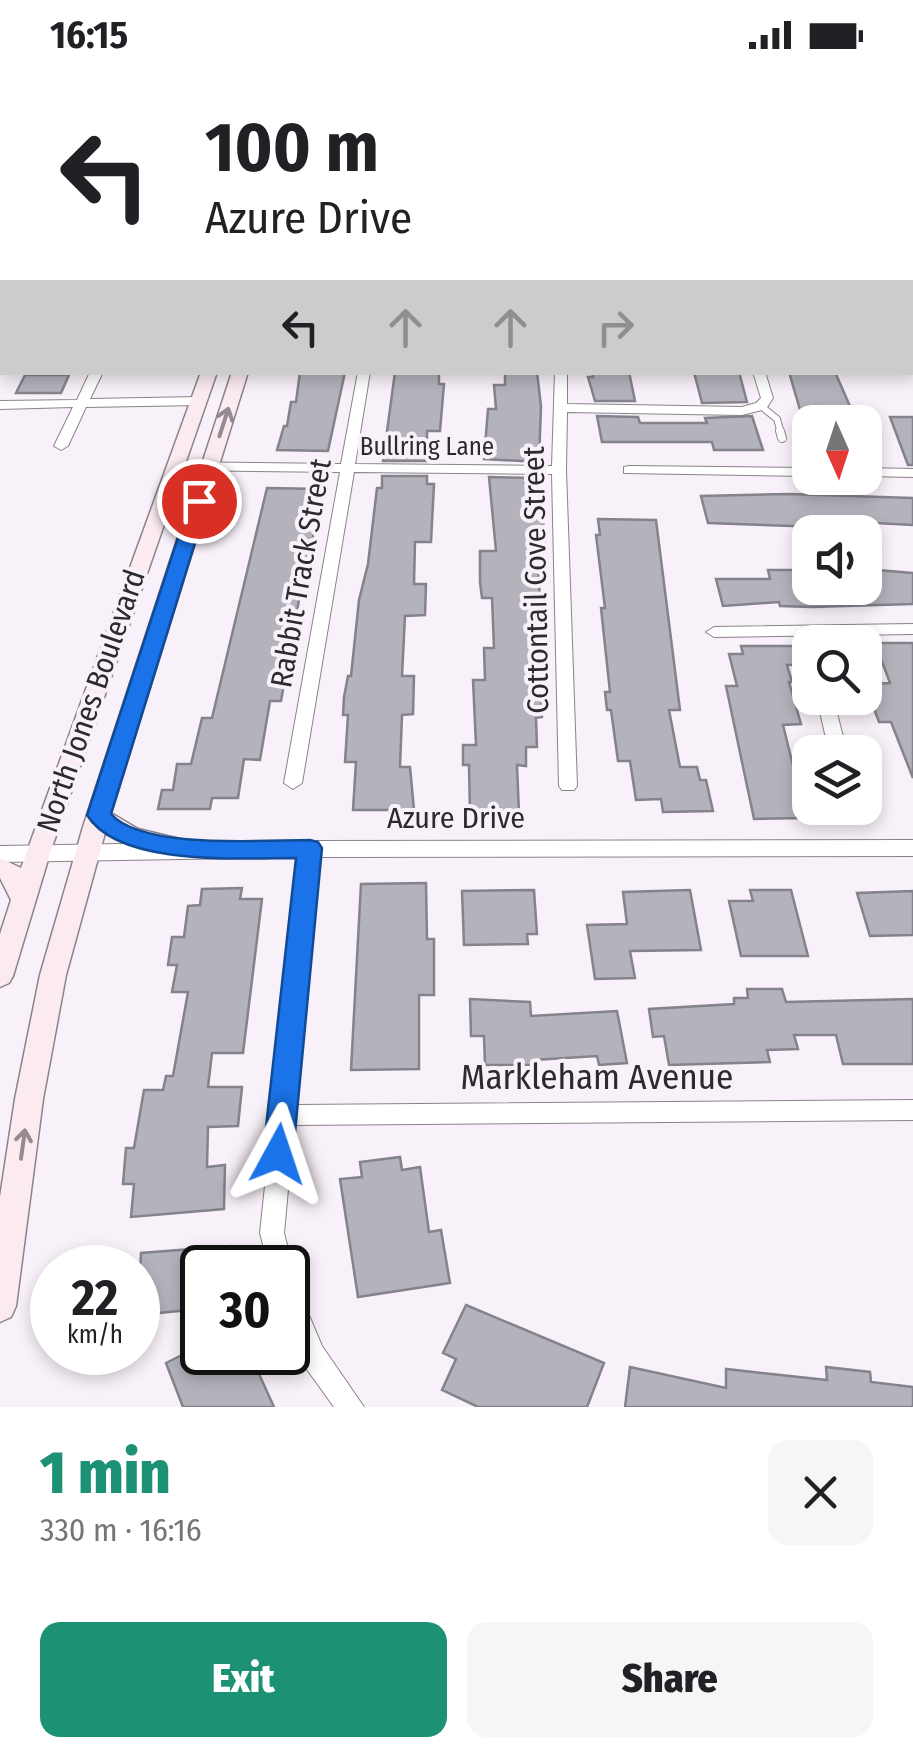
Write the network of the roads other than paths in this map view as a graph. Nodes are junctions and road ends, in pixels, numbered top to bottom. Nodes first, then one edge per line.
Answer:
1 (96, 375) edge
2 (208, 375) edge
3 (239, 375) edge
4 (363, 375) edge
5 (561, 375) edge
6 (761, 375) edge
7 (198, 401) junction
8 (84, 403) junction
9 (0, 405) edge
10 (761, 406) junction
11 (563, 408) junction
12 (782, 438) dead end
13 (62, 446) dead end
14 (174, 466) junction
15 (210, 466) junction
16 (346, 468) junction
17 (559, 470) junction
18 (629, 470) dead end
19 (792, 472) edge
20 (882, 472) edge
21 (913, 473) edge
22 (913, 629) edge
23 (882, 631) edge
24 (714, 632) dead end
25 (792, 635) edge
26 (292, 783) dead end
27 (568, 786) dead end
28 (99, 815) junction
29 (310, 848) junction
30 (913, 848) edge
31 (192, 850) junction
32 (88, 852) junction
33 (38, 853) junction
34 (0, 854) edge
35 (0, 867) edge
36 (24, 900) junction
37 (0, 976) edge
38 (913, 1110) edge
39 (281, 1115) junction
40 (275, 1245) edge
41 (0, 1306) edge
42 (310, 1353) edge
43 (350, 1407) edge

1 - 8 street
2 - 7 main road, North Jones Boulevard
15 -> 3 main road, North Jones Boulevard
4 - 16 street, Rabbit Track Street
5 - 11 street, Cottontail Cove Street
6 - 10 street
7 - 8 street
7 - 14 main road, North Jones Boulevard
8 - 9 street
8 - 13 street
10 - 11 street
10 - 12 lane
11 - 17 street, Cottontail Cove Street
14 - 15 street, Bullring Lane
14 - 33 main road, North Jones Boulevard
15 - 16 street, Bullring Lane
15 - 28 main road, North Jones Boulevard
16 - 17 street, Bullring Lane
16 - 26 street, Rabbit Track Street
17 - 27 street, Cottontail Cove Street
18 - 19 street
20 - 21 street
22 - 23 street
24 - 25 street
28 - 31 main road
28 - 32 main road, North Jones Boulevard
29 - 30 street, Azure Drive
29 - 31 street, Azure Drive
29 - 39 street
31 - 32 street, Azure Drive
32 - 33 street, Azure Drive
41 -> 32 main road, North Jones Boulevard
33 - 34 street, Azure Drive
33 - 36 main road, North Jones Boulevard
35 - 36 main road
36 - 37 main road, North Jones Boulevard
38 - 39 street, Markleham Avenue
39 - 40 street
42 - 43 street

